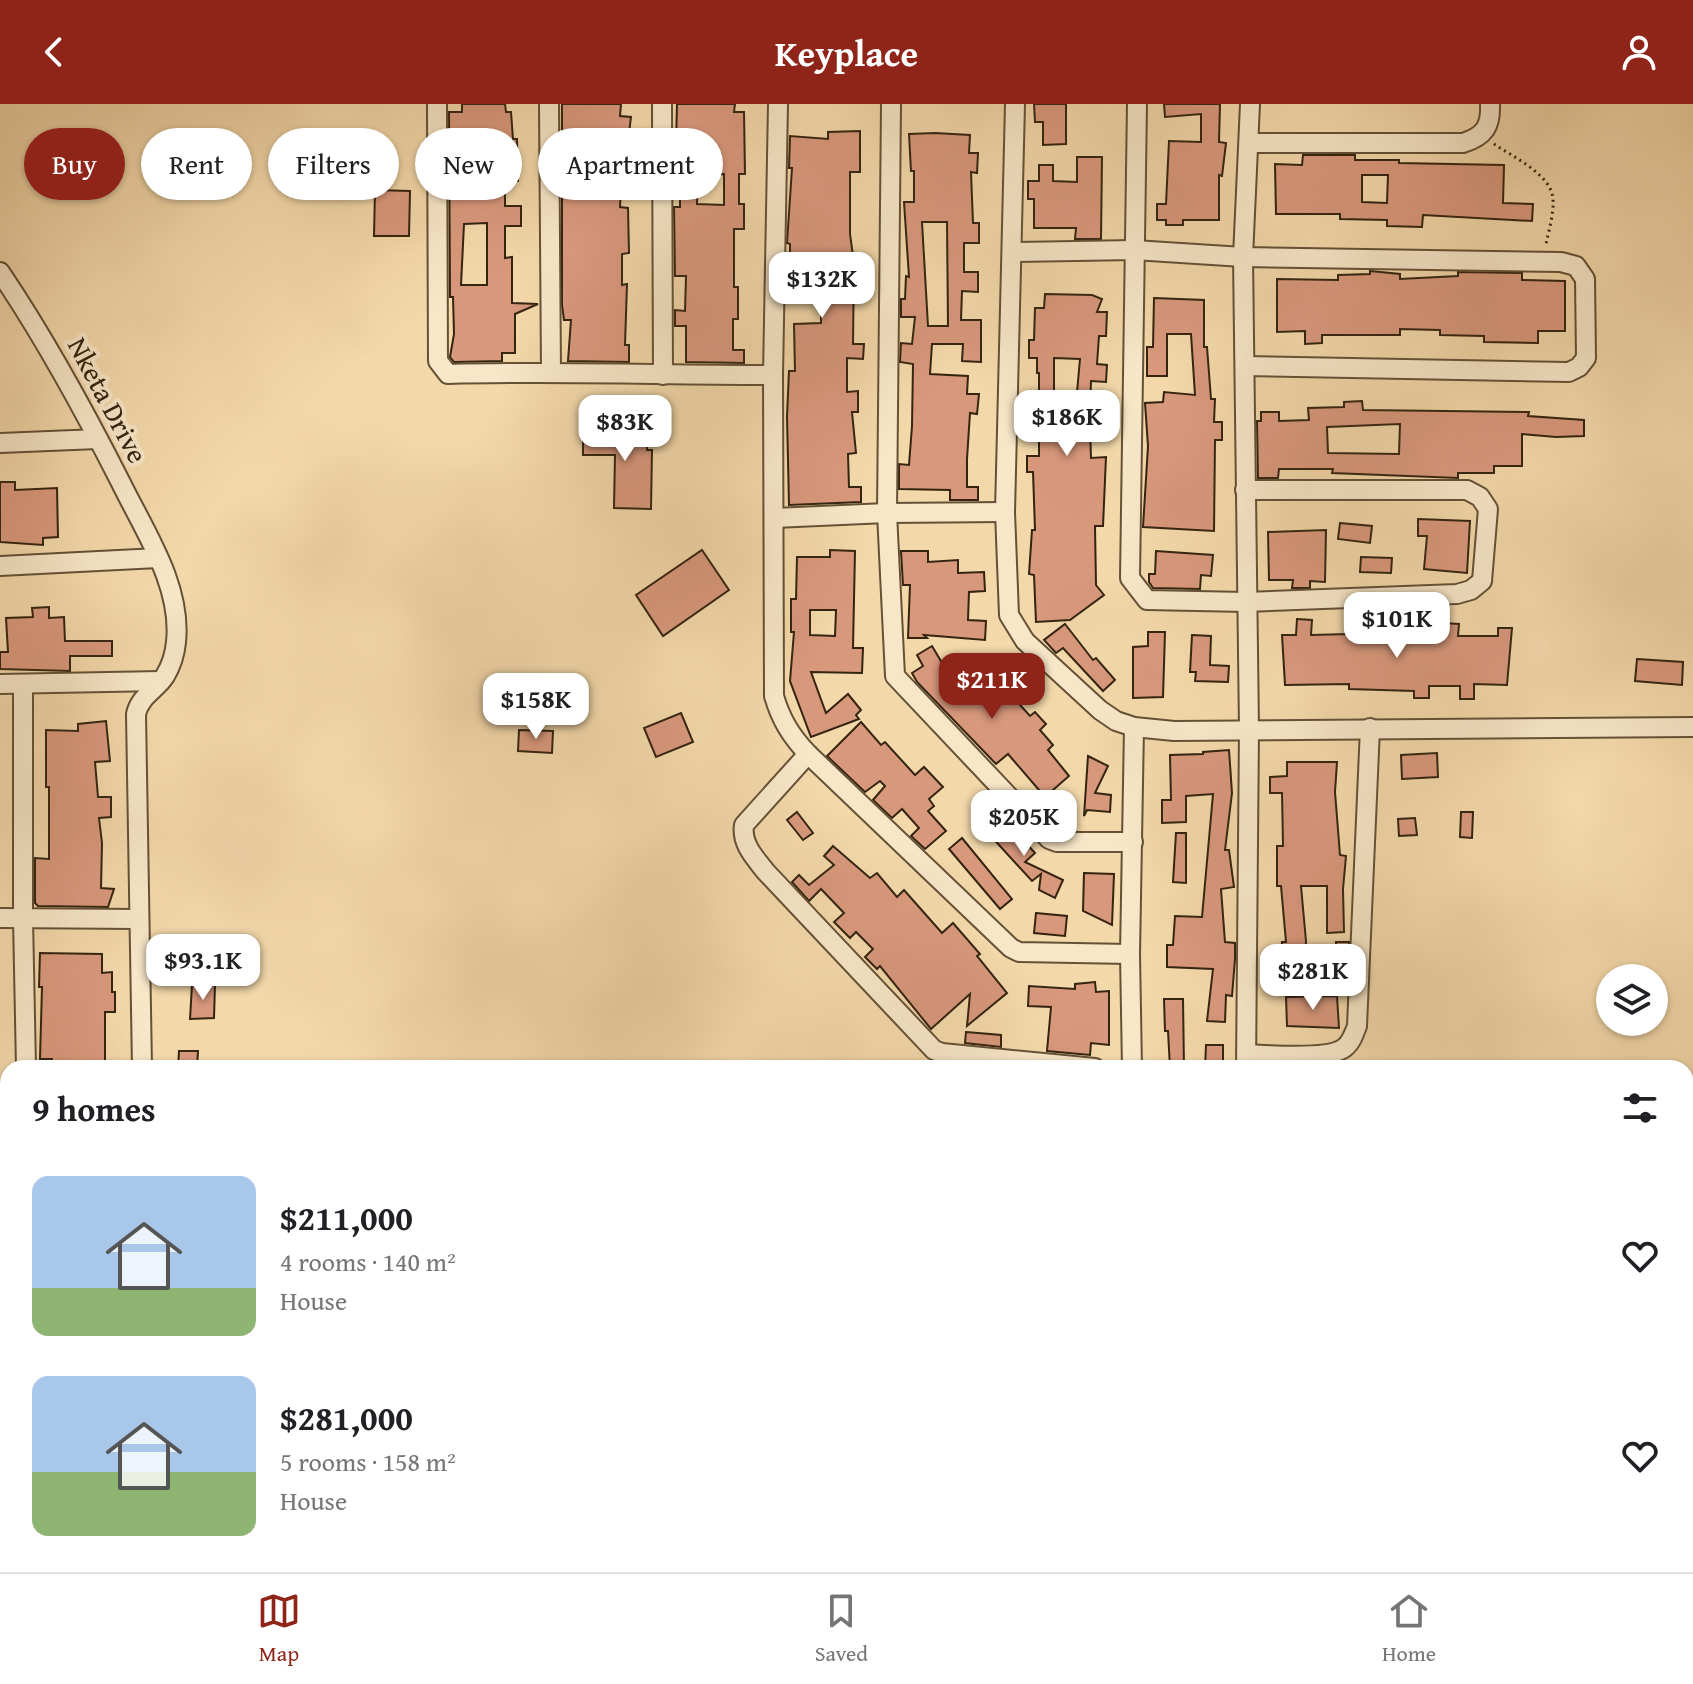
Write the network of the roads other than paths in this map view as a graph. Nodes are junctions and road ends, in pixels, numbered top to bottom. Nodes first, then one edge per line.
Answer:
1 (437, 104) edge
2 (549, 104) edge
3 (662, 104) edge
4 (778, 104) edge
5 (891, 104) edge
6 (1015, 104) edge
7 (1137, 104) edge
8 (1250, 104) edge
9 (1490, 104) edge
10 (1250, 143) junction
11 (1134, 250) junction
12 (1013, 252) junction
13 (1243, 257) junction
14 (0, 272) edge
15 (1245, 366) junction
16 (551, 372) junction
17 (663, 375) junction
18 (773, 375) junction
19 (98, 439) junction
20 (0, 443) edge
21 (1245, 490) junction
22 (1005, 512) junction
23 (887, 513) junction
24 (774, 518) junction
25 (158, 558) junction
26 (0, 566) edge
27 (1246, 602) junction
28 (161, 681) junction
29 (0, 684) edge
30 (23, 684) junction
31 (1134, 727) junction
32 (1693, 727) edge
33 (1370, 728) junction
34 (1249, 730) junction
35 (808, 754) junction
36 (1133, 842) junction
37 (0, 918) edge
38 (23, 918) junction
39 (139, 919) junction
40 (1130, 954) junction
41 (26, 1060) edge
42 (142, 1060) edge
43 (1023, 1060) edge
44 (1132, 1060) edge
45 (1247, 1060) edge
46 (1256, 1060) edge

1 - 16 street
2 - 16 street
3 - 17 street
4 - 18 street
5 - 23 street
6 - 12 street
7 - 11 street
8 - 10 street
9 - 10 street
10 - 13 street
11 - 12 street
11 - 13 street
11 - 27 street
12 - 22 street
13 - 15 street
13 - 15 street
14 - 19 street, Nketa Drive
15 - 21 street
16 - 17 street
17 - 18 street
18 - 24 street
19 - 20 street
19 - 25 street, Nketa Drive
21 - 27 street
21 - 27 street
22 - 23 street
22 - 31 street
23 - 24 street
23 - 36 street
24 - 35 street
25 - 26 street
25 - 28 street, Nketa Drive
27 - 34 street
28 - 30 street
28 - 39 street, Nketa Drive
29 - 30 street
30 - 38 street
31 - 34 street
31 - 36 street
32 - 33 street
33 - 34 street
33 - 46 street
34 - 45 street
35 - 40 street
35 - 43 street
36 - 40 street
37 - 38 street
38 - 39 street
38 - 41 street
39 - 42 street, Nketa Drive
40 - 44 street

